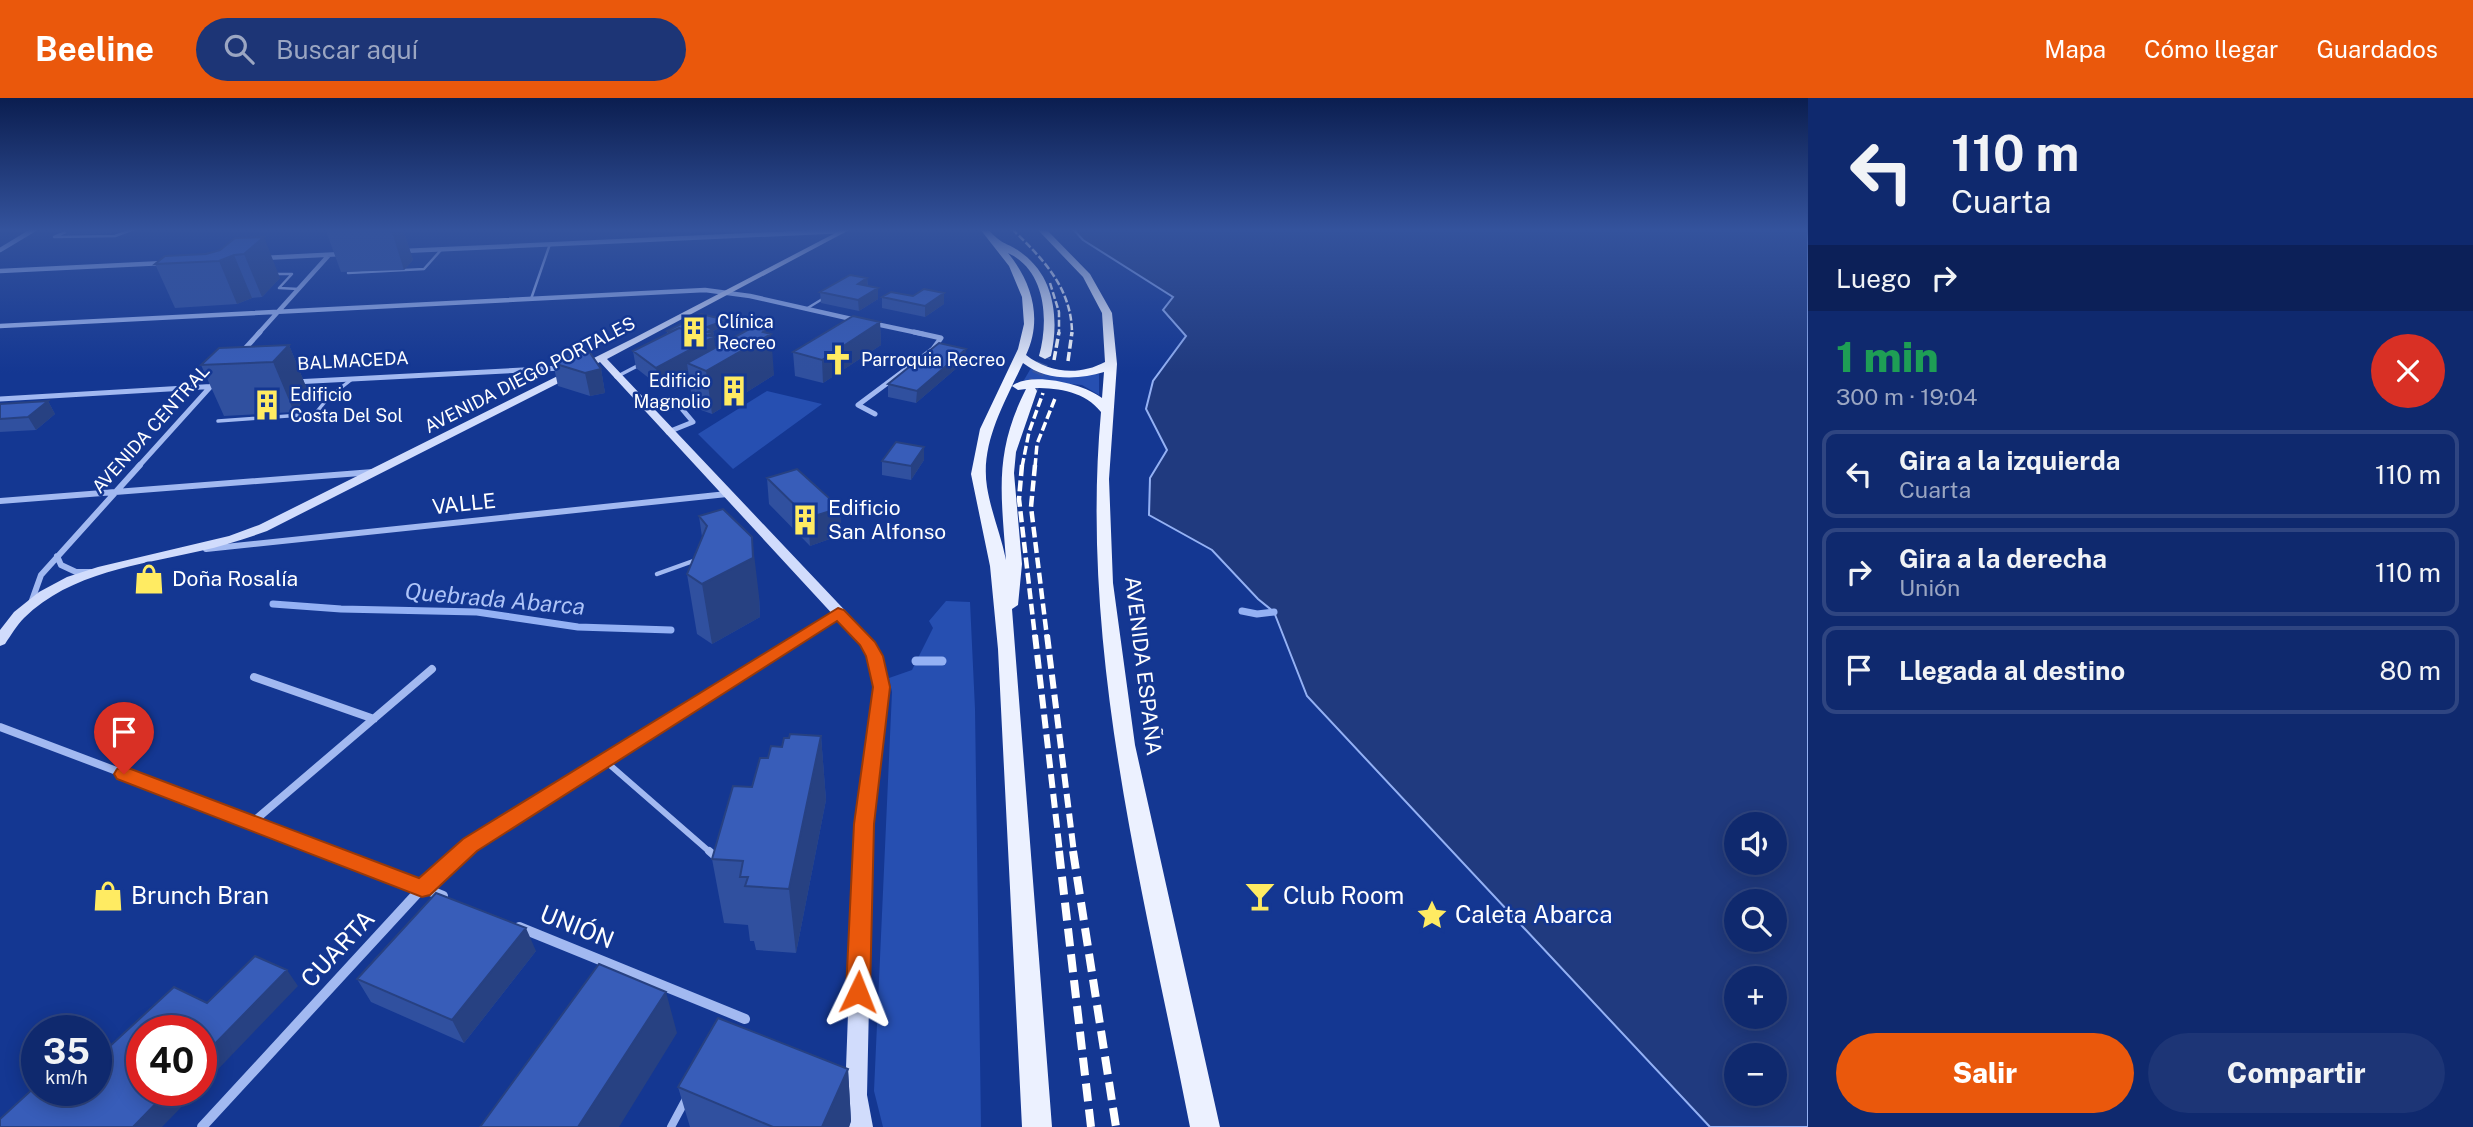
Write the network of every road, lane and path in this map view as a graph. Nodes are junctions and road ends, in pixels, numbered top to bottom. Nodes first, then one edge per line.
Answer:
1 (289, 277) edge
2 (310, 277) edge
3 (539, 277) edge
4 (758, 277) edge
5 (1017, 277) edge
6 (1036, 277) edge
7 (1088, 277) edge
8 (299, 289) junction
9 (728, 293) junction
10 (831, 294) edge
11 (531, 299) junction
12 (806, 309) junction
13 (278, 312) junction
14 (0, 326) edge
15 (637, 340) junction
16 (647, 346) edge
17 (1045, 356) tunnel mouth
18 (1022, 357) junction
19 (236, 358) edge
20 (601, 358) junction
21 (647, 361) edge
22 (1111, 364) junction
23 (582, 367) junction
24 (219, 377) edge
25 (616, 377) junction
26 (352, 379) junction
27 (288, 382) dead end
28 (211, 386) junction
29 (224, 386) edge
30 (1007, 388) junction
31 (708, 391) edge
32 (1031, 391) tunnel mouth
33 (0, 399) edge
34 (1107, 412) junction
35 (875, 414) dead end
36 (218, 421) dead end
37 (668, 432) junction
38 (379, 472) junction
39 (116, 492) junction
40 (727, 494) junction
41 (0, 501) edge
42 (205, 549) junction
43 (57, 556) junction
44 (707, 556) edge
45 (95, 572) junction
46 (657, 574) dead end
47 (30, 606) junction
48 (838, 613) junction
49 (1005, 626) junction
50 (0, 641) edge
51 (432, 669) dead end
52 (254, 677) dead end
53 (374, 719) junction
54 (0, 727) edge
55 (603, 759) junction
56 (254, 821) junction
57 (720, 860) edge
58 (422, 888) junction
59 (460, 903) edge
60 (510, 923) edge
61 (732, 1013) junction
62 (745, 1019) dead end
63 (726, 1024) edge
64 (689, 1093) edge
65 (203, 1127) edge
66 (671, 1127) edge
67 (861, 1127) edge
68 (1037, 1127) edge
69 (1205, 1127) edge

1 - 8 lane
2 - 8 street, AVENIDA CENTRAL
3 - 11 lane
4 - 9 street, AVENIDA DIEGO PORTALES
5 - 18 main road
6 - 17 main road
7 - 22 main road, AVENIDA ESPAÑA
8 - 13 street, AVENIDA CENTRAL
9 - 11 street
9 - 12 street
9 - 15 street, AVENIDA DIEGO PORTALES
10 - 12 lane
11 - 13 street
12 - 35 street
13 - 14 street
13 - 19 street, AVENIDA CENTRAL
15 - 16 lane
15 - 20 street, AVENIDA DIEGO PORTALES
18 - 22 main road
18 - 30 main road
20 - 23 street, AVENIDA DIEGO PORTALES
20 - 25 street
21 - 25 lane
22 - 34 main road, AVENIDA ESPAÑA
23 - 26 street, BALMACEDA
23 - 38 street, AVENIDA DIEGO PORTALES
24 - 28 street, AVENIDA CENTRAL
25 - 37 street
26 - 27 street, BALMACEDA
26 - 36 lane
28 - 29 street
28 - 33 street
28 - 39 street, AVENIDA CENTRAL
30 - 34 main road
30 - 49 main road
31 - 37 street
32 - 49 main road
34 - 69 main road, AVENIDA ESPAÑA
37 - 40 street
38 - 39 street
38 - 42 street, AVENIDA DIEGO PORTALES
39 - 41 street
39 - 43 street, AVENIDA CENTRAL
40 - 42 street, VALLE
40 - 48 street
42 - 45 street, AVENIDA DIEGO PORTALES
43 - 45 street
43 - 47 street, AVENIDA CENTRAL
44 - 46 lane
45 - 47 street, AVENIDA DIEGO PORTALES
47 - 50 street, AVENIDA DIEGO PORTALES
48 - 55 street, CUARTA
48 - 67 street
49 - 68 main road
51 - 53 street
52 - 53 street
53 - 56 street
54 - 56 street
55 - 57 lane
55 - 58 street, CUARTA
56 - 58 street
58 - 59 street
58 - 65 street, CUARTA
60 - 61 street, UNIÓN
61 - 62 street, UNIÓN
61 - 63 lane
64 - 66 lane

